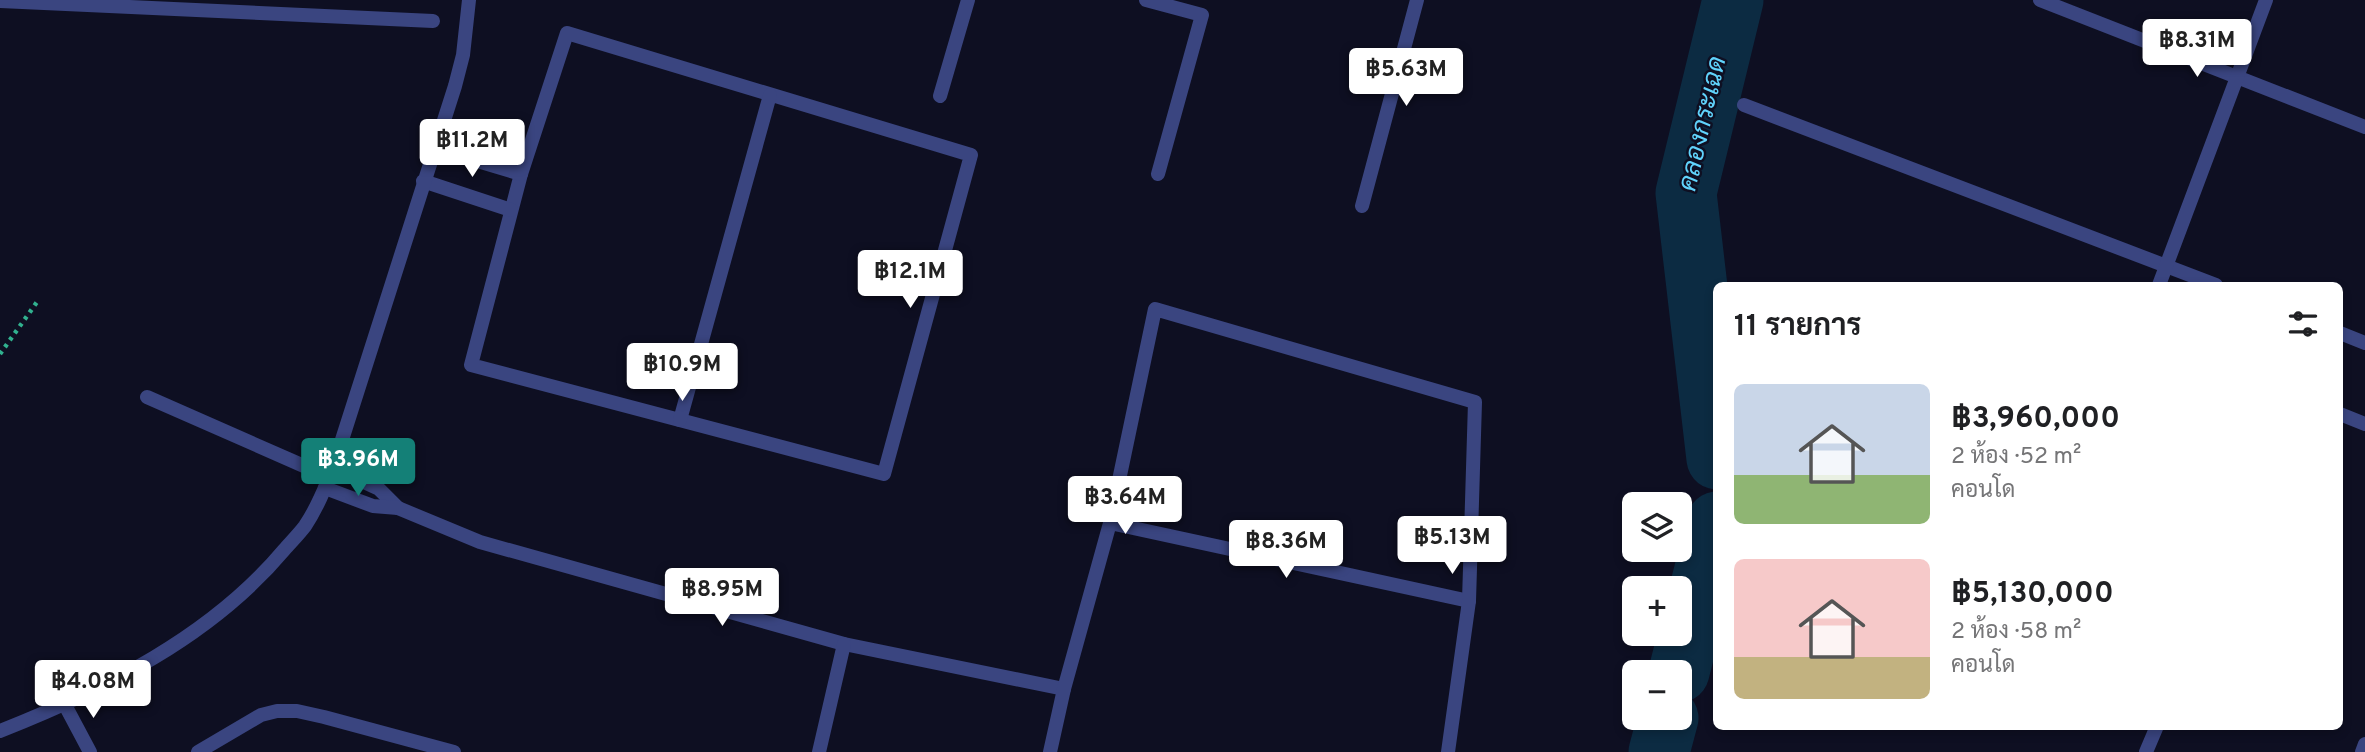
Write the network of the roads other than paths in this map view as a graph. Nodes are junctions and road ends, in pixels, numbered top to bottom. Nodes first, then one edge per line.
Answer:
1 (469, 0) edge
2 (968, 0) edge
3 (1146, 0) edge
4 (1417, 0) edge
5 (2040, 0) edge
6 (2266, 0) edge
7 (0, 1) edge
8 (119, 4) edge
9 (433, 22) dead end
10 (2237, 76) junction
11 (770, 95) junction
12 (940, 96) dead end
13 (1744, 105) dead end
14 (2365, 127) edge
15 (434, 148) junction
16 (521, 174) junction
17 (1157, 174) dead end
18 (423, 181) junction
19 (1362, 206) dead end
20 (511, 210) junction
21 (2166, 266) junction
22 (2161, 282) edge
23 (2208, 282) edge
24 (2343, 334) edge
25 (2365, 343) edge
26 (147, 397) dead end
27 (2343, 415) edge
28 (680, 420) junction
29 (2365, 424) edge
30 (329, 478) junction
31 (398, 508) junction
32 (1110, 523) junction
33 (1469, 601) junction
34 (844, 644) junction
35 (1064, 689) junction
36 (65, 705) junction
37 (2155, 730) edge
38 (0, 731) edge
39 (2365, 744) edge
40 (90, 752) edge
41 (198, 752) edge
42 (454, 752) edge
43 (819, 752) edge
44 (1050, 752) edge
45 (1448, 752) edge
46 (2146, 752) edge
47 (2362, 752) edge

1 - 15 street
2 - 12 street
3 - 17 street
4 - 19 street
5 - 10 street
6 - 10 street
7 - 8 street
8 - 9 street
10 - 14 street
10 - 21 street
11 - 16 street
11 - 28 street
11 - 28 street
13 - 21 street
15 - 16 street
15 - 18 street
16 - 20 street
18 - 20 street
18 - 30 street
20 - 28 street
21 - 22 street
21 - 23 street
24 - 25 street
26 - 30 street
27 - 29 street
30 - 31 street
30 - 31 street
30 - 36 street
31 - 34 street
32 - 33 street
32 - 33 street
32 - 35 street
33 - 45 street
34 - 35 street
34 - 43 street
35 - 44 street
36 - 38 street
36 - 40 street
37 - 46 street
39 - 47 street
41 - 42 street

